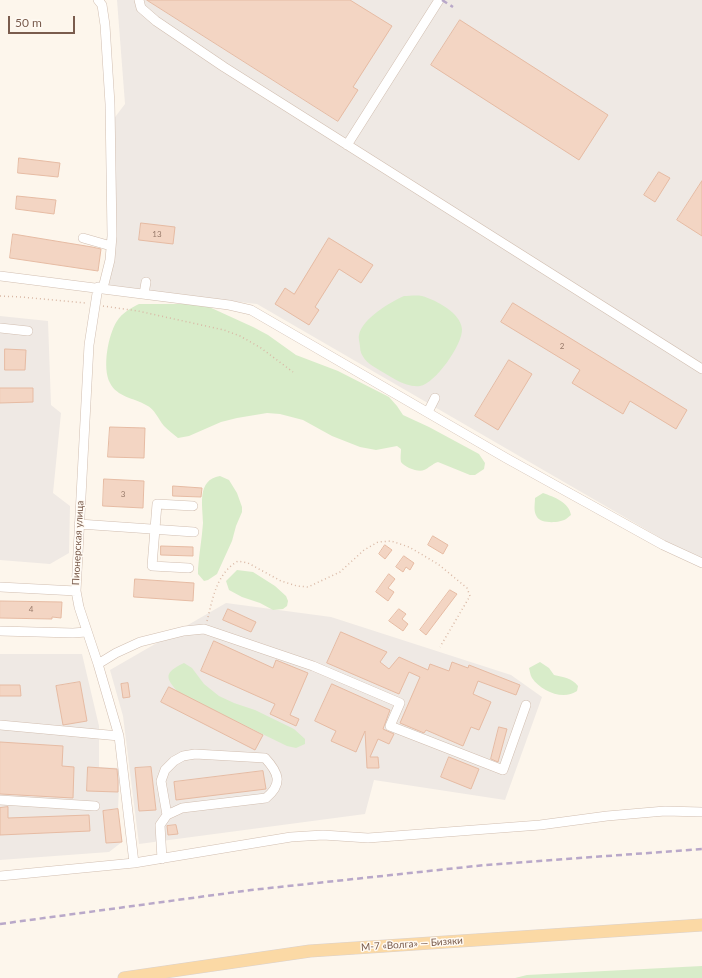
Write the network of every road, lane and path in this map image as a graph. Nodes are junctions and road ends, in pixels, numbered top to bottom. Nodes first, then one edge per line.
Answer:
1 (98, 0) edge
2 (139, 0) edge
3 (439, 0) edge
4 (347, 145) junction
5 (83, 238) dead end
6 (111, 246) junction
7 (0, 276) edge
8 (146, 282) dead end
9 (100, 288) junction
10 (144, 294) junction
11 (0, 296) edge
12 (95, 304) junction
13 (0, 328) edge
14 (28, 331) dead end
15 (702, 369) edge
16 (293, 372) dead end
17 (435, 398) dead end
18 (428, 412) junction
19 (193, 506) dead end
20 (79, 524) junction
21 (156, 529) junction
22 (194, 532) dead end
23 (702, 563) edge
24 (189, 568) dead end
25 (0, 587) edge
26 (76, 591) junction
27 (204, 629) junction
28 (0, 630) edge
29 (86, 632) junction
30 (440, 647) dead end
31 (98, 664) junction
32 (526, 705) dead end
33 (0, 725) edge
34 (119, 736) junction
35 (0, 800) edge
36 (96, 806) dead end
37 (702, 812) edge
38 (167, 815) junction
39 (162, 859) junction
40 (134, 863) junction
41 (0, 876) edge
42 (702, 924) edge
43 (124, 978) edge

1 - 6 street, Пионерская улица
2 - 4 street
3 - 4 street
4 - 15 street
5 - 6 street
6 - 9 street, Пионерская улица
7 - 9 street
8 - 10 street
9 - 10 street
9 - 12 street, Пионерская улица
10 - 18 street
11 - 12 path
12 - 16 path
12 - 20 street, Пионерская улица
13 - 14 street
17 - 18 street
18 - 23 street
19 - 21 street
20 - 21 street
20 - 26 street, Пионерская улица
21 - 22 street
21 - 24 street
25 - 26 street
26 - 29 street, Пионерская улица
27 - 30 path
27 - 31 street
27 - 32 street
28 - 29 street
29 - 31 street, Пионерская улица
31 - 34 street, Пионерская улица
33 - 34 street
34 - 40 street, Пионерская улица
35 - 36 street
37 - 39 street
38 - 38 street
38 - 39 street
39 - 40 street
40 - 41 street
42 - 43 main road, М-7 «Волга» — Бизяки

